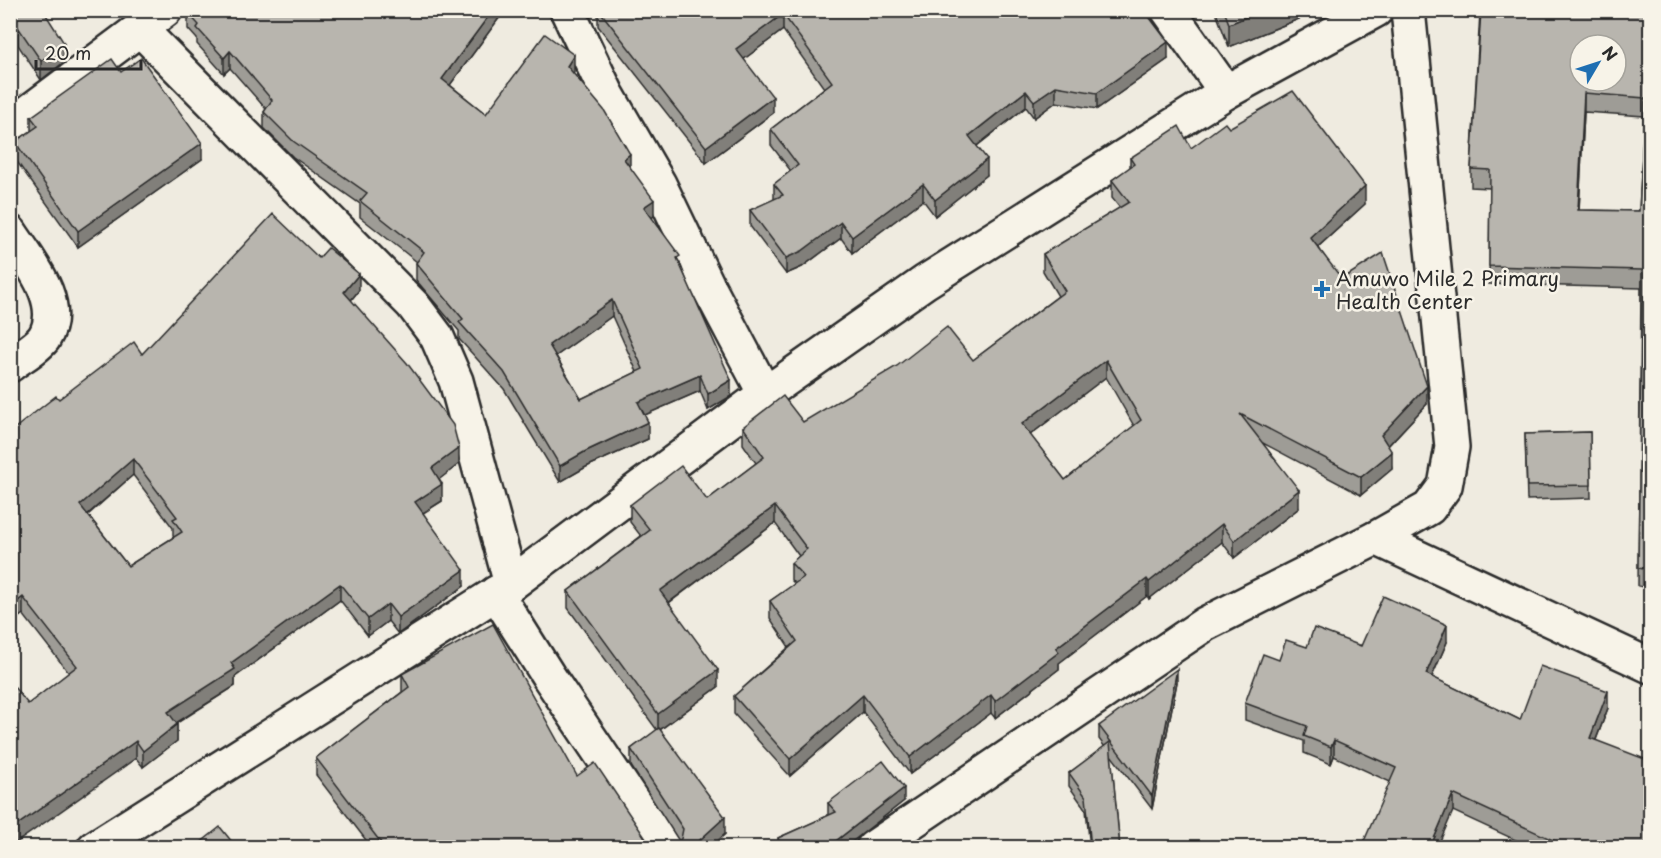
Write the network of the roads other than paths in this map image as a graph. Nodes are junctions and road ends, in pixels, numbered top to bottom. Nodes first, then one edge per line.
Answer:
1 (567, 10) edge
2 (1168, 10) edge
3 (1376, 10) edge
4 (1408, 10) edge
5 (152, 20) edge
6 (1226, 93) junction
7 (10, 126) edge
8 (10, 232) edge
9 (10, 365) edge
10 (765, 394) junction
11 (1377, 538) junction
12 (503, 589) junction
13 (1650, 666) edge
14 (94, 848) edge
15 (664, 848) edge
16 (873, 848) edge

1 - 10 street
2 - 6 street
3 - 6 street
4 - 11 street
5 - 7 street
5 - 12 street
6 - 10 street
8 - 9 street
10 - 12 street
11 - 13 street
11 - 16 street
12 - 14 street
12 - 15 street

